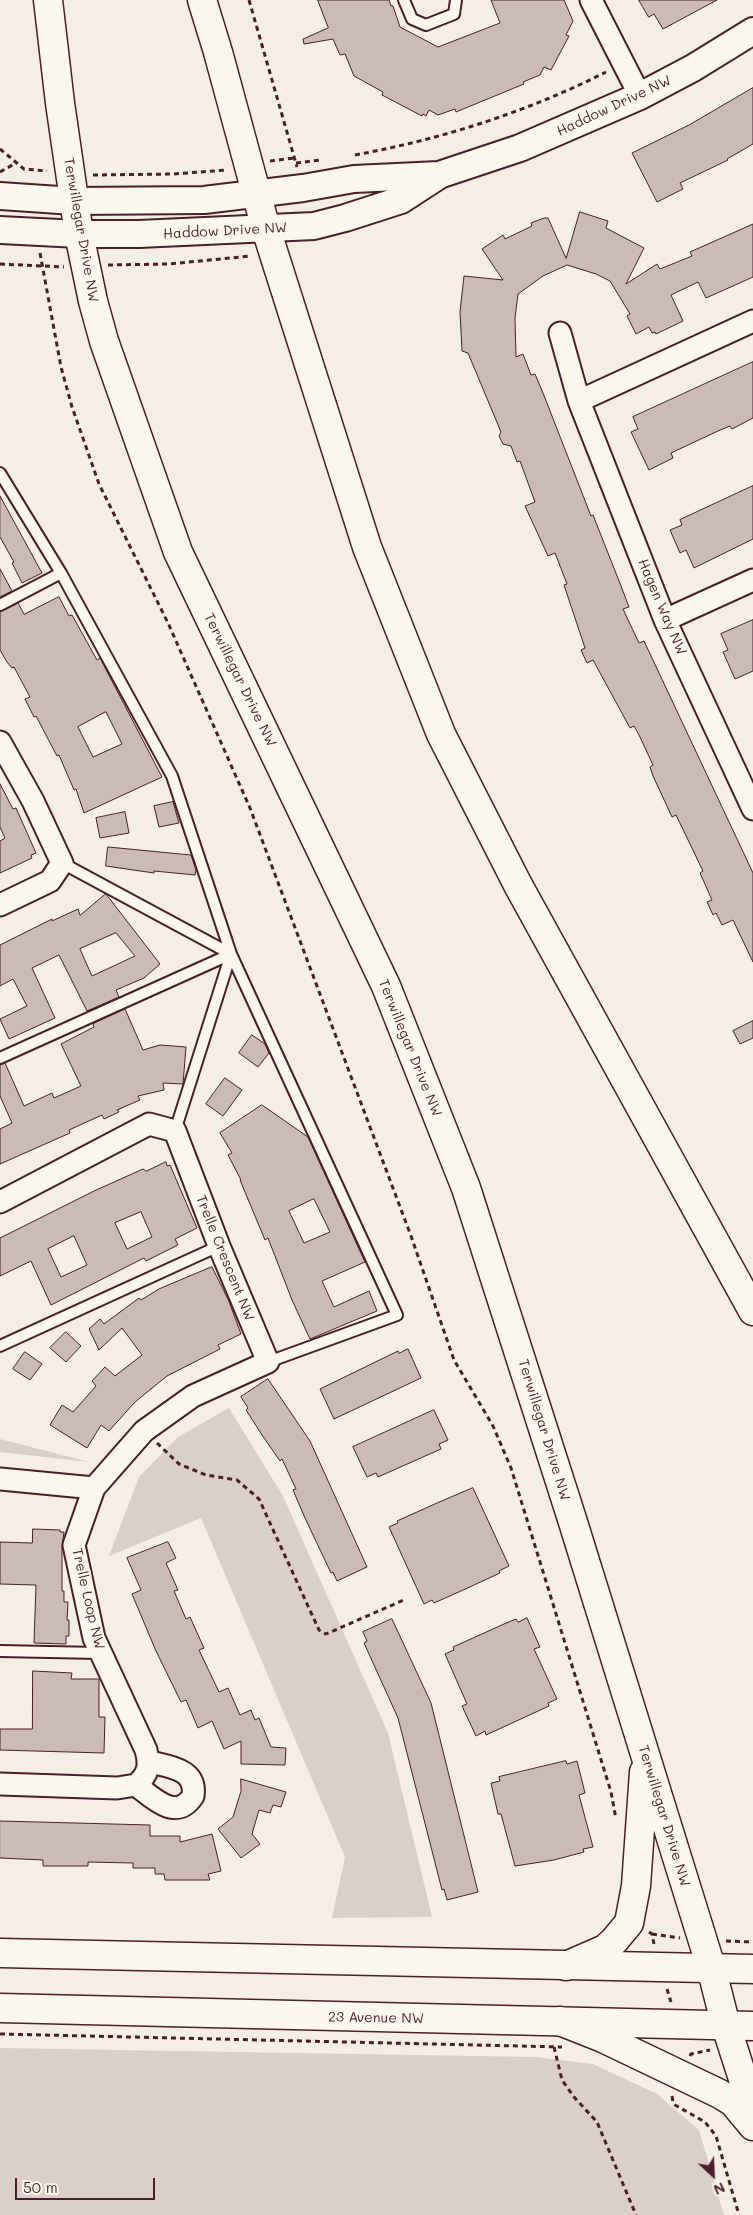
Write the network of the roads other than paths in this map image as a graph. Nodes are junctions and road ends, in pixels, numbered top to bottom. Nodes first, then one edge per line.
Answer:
1 (48, 0) edge
2 (202, 0) edge
3 (404, 0) edge
4 (456, 0) edge
5 (591, 0) edge
6 (753, 30) edge
7 (640, 96) junction
8 (439, 175) junction
9 (256, 194) junction
10 (0, 196) edge
11 (74, 201) junction
12 (266, 229) junction
13 (0, 230) edge
14 (79, 234) junction
15 (753, 321) edge
16 (560, 333) dead end
17 (579, 401) junction
18 (0, 472) edge
19 (60, 573) junction
20 (753, 580) edge
21 (0, 605) edge
22 (665, 620) junction
23 (3, 755) edge
24 (753, 809) edge
25 (62, 863) junction
26 (0, 905) edge
27 (231, 954) junction
28 (0, 1058) edge
29 (175, 1131) junction
30 (0, 1202) edge
31 (218, 1246) junction
32 (753, 1311) edge
33 (0, 1346) edge
34 (268, 1362) junction
35 (0, 1479) edge
36 (94, 1488) junction
37 (0, 1651) edge
38 (99, 1653) junction
39 (645, 1755) junction
40 (150, 1762) junction
41 (0, 1784) edge
42 (136, 1785) junction
43 (0, 1953) edge
44 (566, 1966) junction
45 (711, 1967) junction
46 (753, 1969) edge
47 (0, 2008) edge
48 (560, 2021) junction
49 (726, 2026) junction
50 (753, 2026) edge
51 (753, 2110) edge
52 (753, 2126) edge

1 - 11 main road, Terwillegar Drive NW
2 - 9 main road
3 - 4 lane
5 - 7 street
6 - 7 street, Haddow Drive NW
7 - 8 street, Haddow Drive NW
8 - 9 street, Haddow Drive NW
8 - 12 street, Haddow Drive NW
9 - 11 street, Haddow Drive NW
9 - 12 main road
10 - 11 street, Haddow Drive NW
11 - 14 main road, Terwillegar Drive NW
12 - 14 street, Haddow Drive NW
12 - 32 main road
13 - 14 street, Haddow Drive NW
14 - 39 main road, Terwillegar Drive NW
15 - 17 street
16 - 17 street, Hagen Way NW
17 - 22 street, Hagen Way NW
18 - 19 lane
19 - 21 lane
19 - 27 lane
20 - 22 street
22 - 24 street, Hagen Way NW
23 - 25 street
25 - 26 street
25 - 27 lane
27 - 28 lane
27 - 29 lane
27 - 34 lane
29 - 30 street
29 - 31 street, Trelle Crescent NW
31 - 33 lane
31 - 34 street, Trelle Crescent NW
34 - 36 street
35 - 36 street
36 - 38 street, Trelle Loop NW
37 - 38 lane
38 - 40 street, Trelle Loop NW
39 - 44 main road
39 - 45 main road, Terwillegar Drive NW
40 - 42 street
40 - 42 street
41 - 42 street
43 - 44 main road
44 - 45 main road
45 - 46 main road
45 - 49 main road, Terwillegar Drive NW
47 - 48 main road, 23 Avenue NW
48 - 49 main road, 23 Avenue NW
48 - 52 main road
49 - 50 main road, 23 Avenue NW
49 - 51 main road, Terwillegar Drive NW

